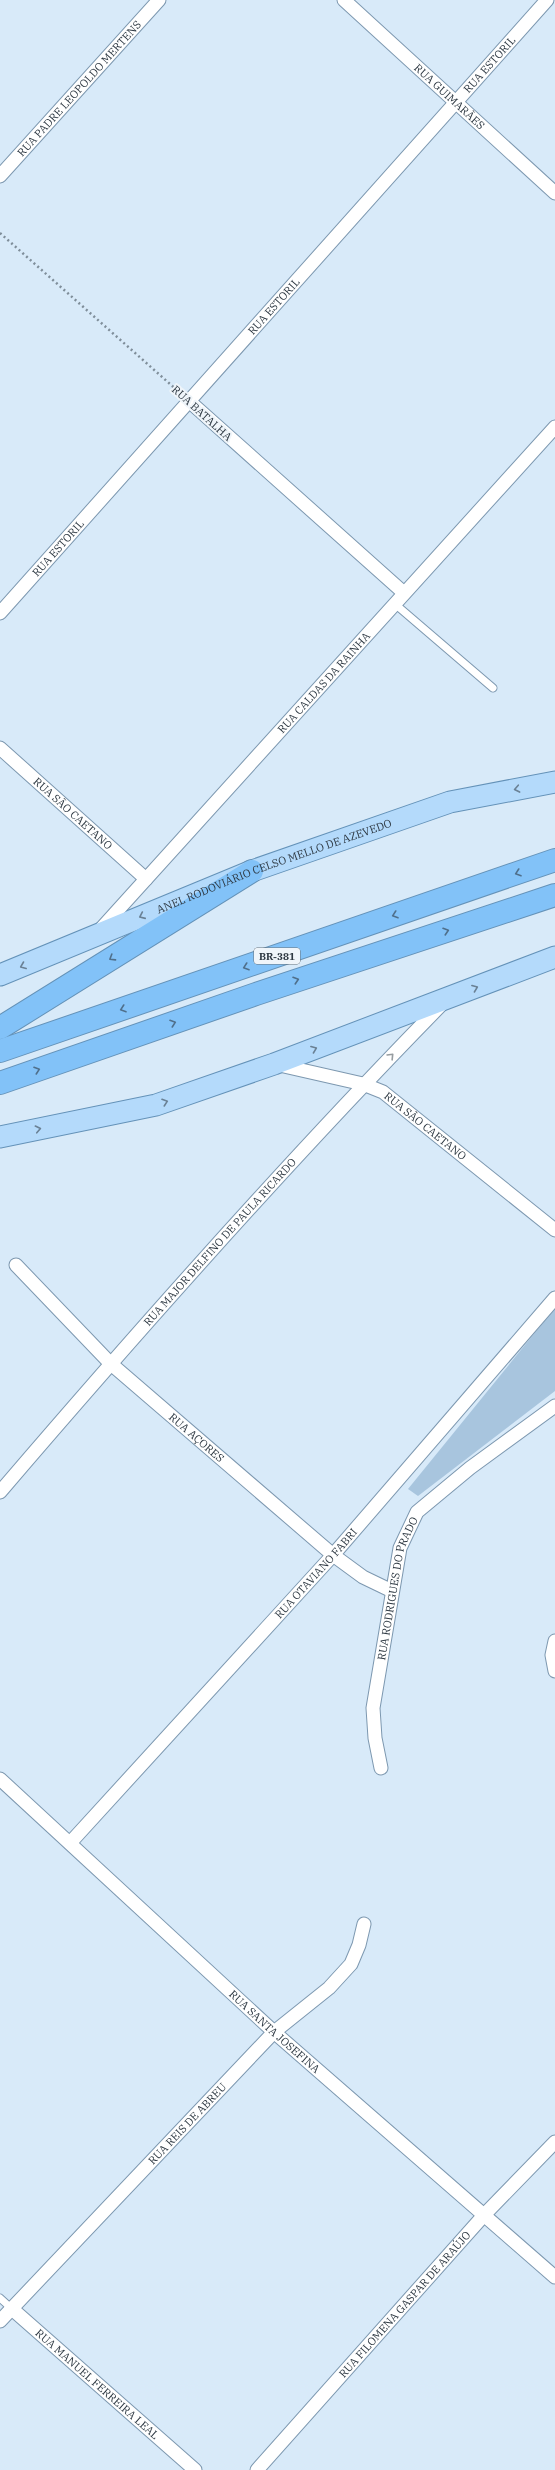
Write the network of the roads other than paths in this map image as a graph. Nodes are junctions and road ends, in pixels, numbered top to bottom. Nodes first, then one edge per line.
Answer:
1 (159, 0) edge
2 (344, 0) edge
3 (547, 0) edge
4 (456, 103) junction
5 (0, 176) edge
6 (555, 193) edge
7 (189, 401) junction
8 (555, 427) edge
9 (404, 593) junction
10 (395, 604) junction
11 (0, 613) edge
12 (493, 688) dead end
13 (0, 748) edge
14 (555, 782) edge
15 (555, 860) edge
16 (252, 871) junction
17 (146, 879) junction
18 (555, 895) edge
19 (92, 939) junction
20 (555, 957) edge
21 (0, 975) edge
22 (447, 999) junction
23 (0, 1028) edge
24 (0, 1051) edge
25 (274, 1064) junction
26 (0, 1083) edge
27 (363, 1084) junction
28 (0, 1137) edge
29 (555, 1230) edge
30 (16, 1265) dead end
31 (555, 1298) edge
32 (110, 1363) junction
33 (555, 1406) edge
34 (0, 1492) edge
35 (334, 1555) junction
36 (392, 1590) junction
37 (555, 1641) edge
38 (555, 1671) edge
39 (381, 1768) dead end
40 (0, 1779) edge
41 (70, 1843) junction
42 (364, 1924) dead end
43 (274, 2032) junction
44 (555, 2142) edge
45 (485, 2214) junction
46 (555, 2277) edge
47 (0, 2298) edge
48 (11, 2308) junction
49 (0, 2321) edge
50 (195, 2470) edge
51 (256, 2470) edge

1 - 5 street, RUA PADRE LEOPOLDO MERTENS
2 - 4 street, RUA GUIMARÃES
3 - 4 street, RUA ESTORIL
4 - 6 street, RUA GUIMARÃES
4 - 7 street, RUA ESTORIL
7 - 9 street, RUA BATALHA
7 - 11 street, RUA ESTORIL
8 - 9 street, RUA CALDAS DA RAINHA
9 - 10 street, RUA CALDAS DA RAINHA
10 - 12 lane
10 - 17 street, RUA CALDAS DA RAINHA
13 - 17 street, RUA SÃO CAETANO
14 -> 16 main road, ANEL RODOVIÁRIO CELSO MELLO DE AZEVEDO
15 -> 24 highway, BR-381
16 -> 19 main road, ANEL RODOVIÁRIO CELSO MELLO DE AZEVEDO
16 -> 23 highway
17 - 19 street, RUA CALDAS DA RAINHA
26 -> 18 highway, BR-381
19 -> 21 main road, ANEL RODOVIÁRIO CELSO MELLO DE AZEVEDO
22 -> 20 main road
25 -> 22 main road
27 -> 22 street, RUA MAJOR DELFINO DE PAULA RICARDO
25 - 27 street, RUA SÃO CAETANO
28 -> 25 main road
27 - 29 street, RUA SÃO CAETANO
27 - 32 street, RUA MAJOR DELFINO DE PAULA RICARDO
30 - 32 street, RUA AÇORES
31 - 35 street, RUA OTAVIANO FABRI
32 - 34 street, RUA MAJOR DELFINO DE PAULA RICARDO
32 - 35 street, RUA AÇORES
33 - 36 street, RUA RODRIGUES DO PRADO
35 - 36 street, RUA AÇORES
35 - 41 street, RUA OTAVIANO FABRI
36 - 39 street, RUA RODRIGUES DO PRADO
37 - 38 street
40 - 41 street, RUA SANTA JOSEFINA
41 - 43 street, RUA SANTA JOSEFINA
42 - 43 street, RUA REIS DE ABREU
43 - 45 street, RUA SANTA JOSEFINA
43 - 48 street, RUA REIS DE ABREU
44 - 45 street, RUA FILOMENA GASPAR DE ARAÚJO
45 - 46 street, RUA SANTA JOSEFINA
45 - 51 street, RUA FILOMENA GASPAR DE ARAÚJO
47 - 48 lane, RUA MANUEL FERREIRA LEAL
48 - 49 street, RUA REIS DE ABREU
48 - 50 street, RUA MANUEL FERREIRA LEAL

